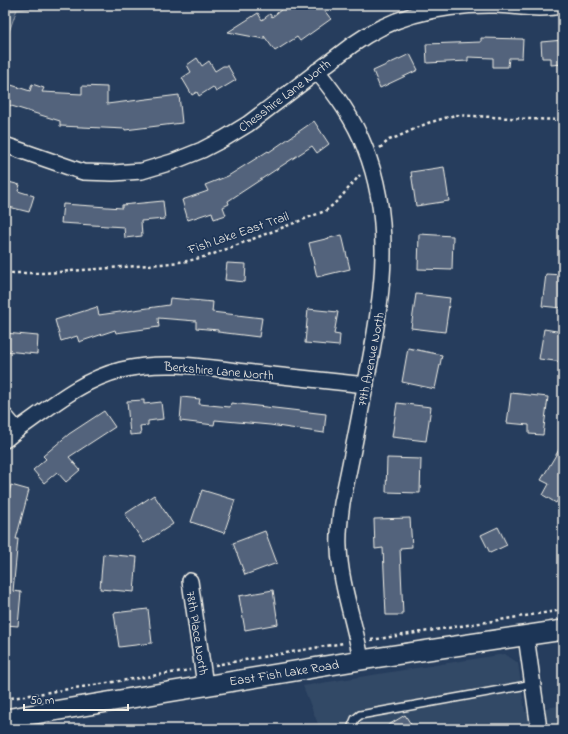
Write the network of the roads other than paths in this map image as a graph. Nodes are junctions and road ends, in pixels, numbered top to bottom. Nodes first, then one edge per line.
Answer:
1 (563, 5) edge
2 (317, 71) junction
3 (5, 145) edge
4 (366, 385) junction
5 (5, 416) edge
6 (17, 430) junction
7 (5, 440) edge
8 (190, 581) dead end
9 (563, 630) edge
10 (526, 636) junction
11 (359, 651) junction
12 (534, 684) junction
13 (205, 685) junction
14 (5, 719) edge
15 (353, 729) edge
16 (539, 729) edge

1 - 2 street, Chesshire Lane North
2 - 3 street, Chesshire Lane North
2 - 4 street, 79th Avenue North
4 - 6 street, Berkshire Lane North
4 - 11 street, 79th Avenue North
5 - 6 street
6 - 7 street, Berkshire Lane North
8 - 13 street, 78th Place North
9 - 10 street, East Fish Lake Road
10 - 11 street, East Fish Lake Road
10 - 12 street
11 - 13 street, East Fish Lake Road
12 - 15 lane
12 - 16 street
13 - 14 street, East Fish Lake Road

